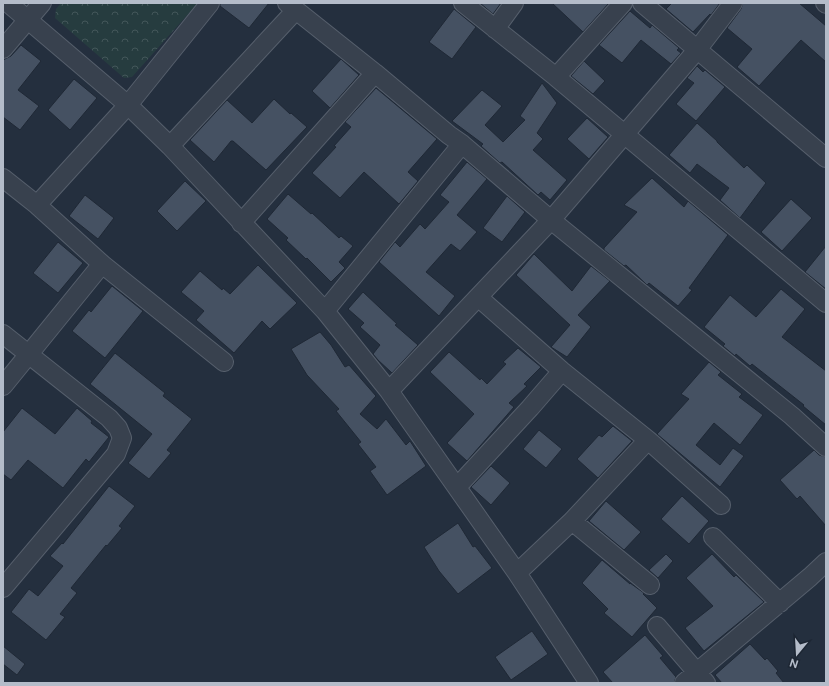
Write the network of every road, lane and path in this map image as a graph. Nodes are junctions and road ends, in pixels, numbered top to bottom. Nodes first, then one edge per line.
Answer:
1 (8, 3) edge
2 (42, 3) edge
3 (210, 3) edge
4 (462, 3) edge
5 (514, 3) edge
6 (623, 3) edge
7 (642, 3) edge
8 (733, 3) edge
9 (291, 7) edge
10 (28, 20) junction
11 (495, 29) junction
12 (3, 49) edge
13 (697, 50) junction
14 (375, 73) junction
15 (556, 77) junction
16 (128, 105) junction
17 (624, 135) junction
18 (462, 144) junction
19 (170, 146) junction
20 (826, 158) edge
21 (3, 178) edge
22 (37, 205) junction
23 (551, 220) junction
24 (241, 223) junction
25 (102, 264) junction
26 (478, 297) junction
27 (826, 303) edge
28 (325, 311) junction
29 (3, 334) edge
30 (29, 354) junction
31 (224, 362) dead end
32 (562, 371) junction
33 (3, 386) edge
34 (389, 391) junction
35 (648, 440) junction
36 (826, 447) edge
37 (456, 487) junction
38 (721, 505) dead end
39 (572, 521) junction
40 (713, 537) dead end
41 (826, 562) edge
42 (517, 573) junction
43 (650, 585) dead end
44 (3, 588) edge
45 (780, 603) junction
46 (657, 626) dead end
47 (695, 680) edge
48 (589, 683) edge

1 - 10 street
2 - 10 street
3 - 16 street
4 - 11 street
5 - 11 street
6 - 15 street
7 - 13 street
8 - 13 street
9 - 14 street
9 - 19 street
10 - 12 street
10 - 16 street
11 - 15 street
13 - 17 street
13 - 20 street
14 - 18 street
14 - 24 street
15 - 17 street
16 - 19 street
16 - 22 street
17 - 23 street
17 - 27 street
18 - 23 street
18 - 28 street
19 - 24 street
21 - 22 street
22 - 25 street
23 - 26 street
23 - 36 street
24 - 28 street
25 - 30 street
25 - 31 street
26 - 32 street
26 - 34 street
28 - 34 street
29 - 30 street
30 - 33 street
30 - 44 street
32 - 35 street
32 - 37 street
34 - 37 street
35 - 38 street
35 - 39 street
37 - 42 street
39 - 42 street
39 - 43 street
40 - 45 street
41 - 45 street
42 - 48 street
45 - 47 street
46 - 47 street

